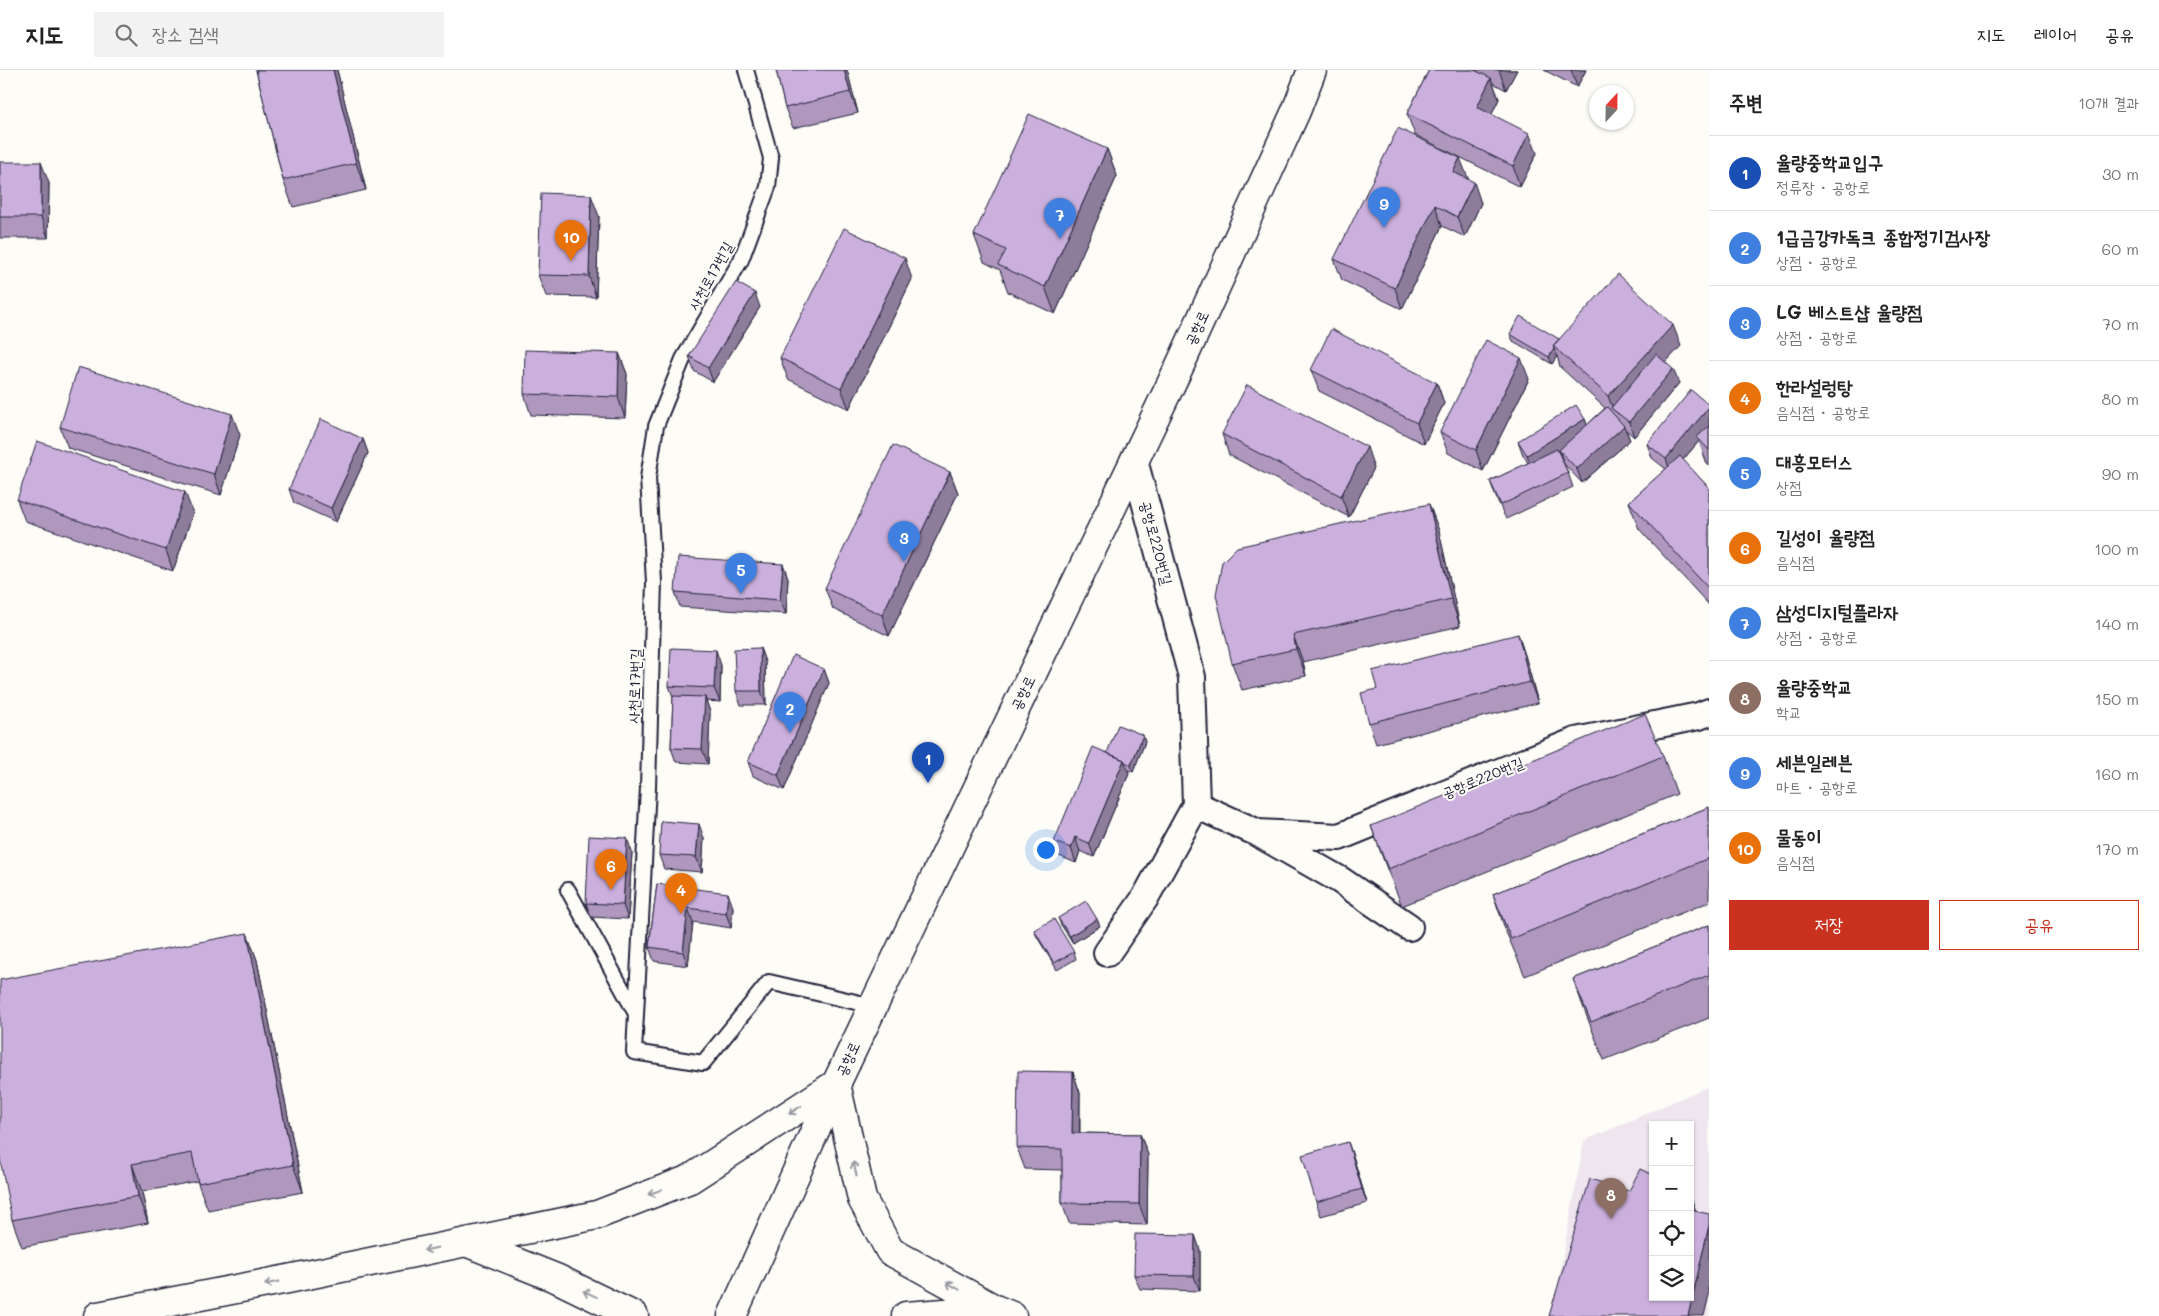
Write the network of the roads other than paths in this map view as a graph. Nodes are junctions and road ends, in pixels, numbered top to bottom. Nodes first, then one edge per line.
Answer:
1 (746, 70) edge
2 (1312, 70) edge
3 (1134, 460) junction
4 (1709, 712) edge
5 (1196, 805) junction
6 (1258, 833) junction
7 (568, 890) dead end
8 (1409, 927) dead end
9 (1107, 953) dead end
10 (873, 1006) junction
11 (636, 1012) junction
12 (836, 1084) junction
13 (466, 1242) junction
14 (1003, 1313) edge
15 (98, 1316) edge
16 (634, 1316) edge
17 (732, 1316) edge
18 (906, 1316) edge

1 - 11 lane, 사천로17번길
2 - 3 main road, 공항로
3 - 5 street, 공항로220번길
3 - 10 main road, 공항로
4 - 6 street, 공항로220번길
5 - 6 street, 공항로220번길
5 - 9 street
6 - 8 street, 공항로220번길
7 - 11 lane
10 - 11 lane, 사천로17번길
10 - 12 main road, 공항로
12 -> 13 main road
14 -> 12 main road
12 - 17 main road, 공항로
13 -> 15 main road
16 -> 13 main road
14 - 18 main road

